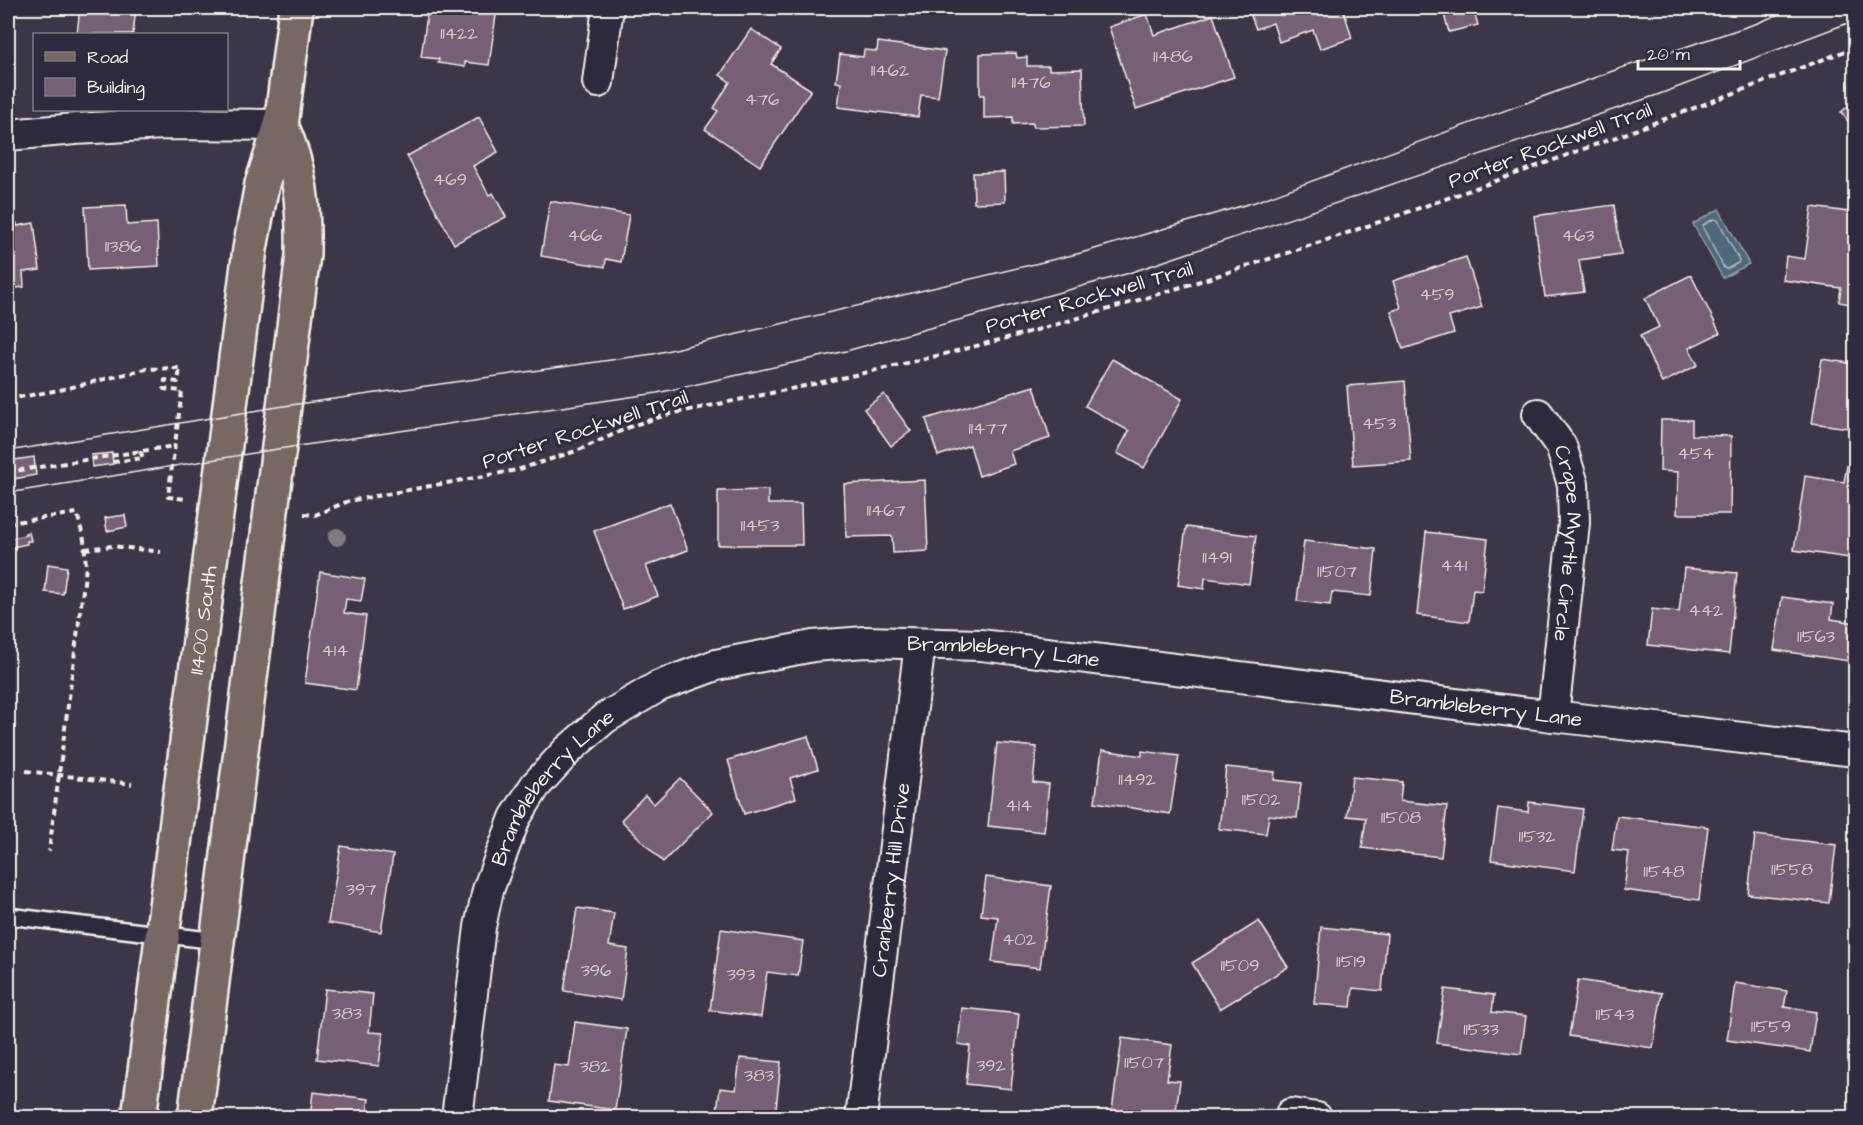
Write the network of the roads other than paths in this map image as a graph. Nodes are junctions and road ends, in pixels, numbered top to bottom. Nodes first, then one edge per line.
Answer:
1 (296, 8) edge
2 (608, 8) edge
3 (597, 82) dead end
4 (281, 125) junction
5 (8, 135) edge
6 (1538, 414) dead end
7 (920, 644) junction
8 (1553, 716) junction
9 (1856, 751) edge
10 (8, 916) edge
11 (162, 935) junction
12 (217, 941) junction
13 (139, 1118) edge
14 (195, 1118) edge
15 (457, 1118) edge
16 (861, 1118) edge

1 - 4 main road, 11400 South
2 - 3 street
4 - 5 street
4 - 11 main road, 11400 South
4 - 12 main road
6 - 8 street, Crape Myrtle Circle
7 - 8 street, Brambleberry Lane
7 - 15 street, Brambleberry Lane
7 - 16 street, Cranberry Hill Drive
8 - 9 street, Brambleberry Lane
10 - 11 lane
11 - 12 lane
11 - 13 main road, 11400 South
12 - 14 main road

